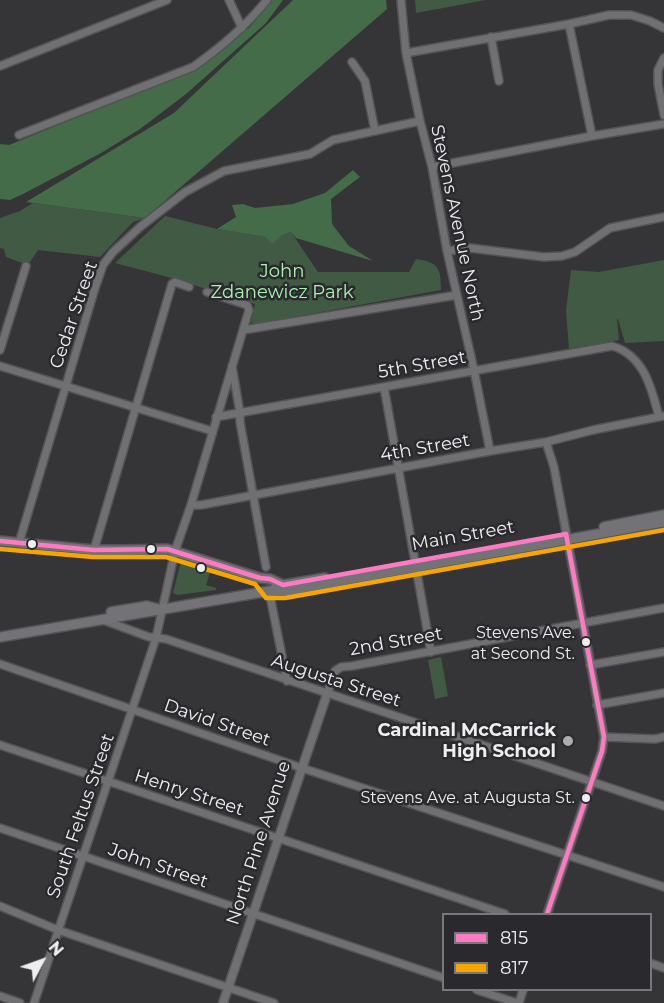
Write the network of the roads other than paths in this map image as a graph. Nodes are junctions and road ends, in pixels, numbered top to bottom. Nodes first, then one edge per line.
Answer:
1 (167, 0) edge
2 (229, 0) edge
3 (267, 0) edge
4 (401, 0) edge
5 (569, 24) junction
6 (242, 28) junction
7 (664, 28) edge
8 (491, 37) junction
9 (406, 53) junction
10 (664, 58) edge
11 (352, 62) dead end
12 (0, 66) edge
13 (499, 81) dead end
14 (664, 115) edge
15 (420, 122) junction
16 (664, 124) edge
17 (375, 131) junction
18 (19, 135) dead end
19 (592, 136) junction
20 (432, 167) junction
21 (664, 217) edge
22 (447, 251) junction
23 (26, 266) dead end
24 (189, 287) dead end
25 (207, 292) dead end
26 (457, 295) junction
27 (243, 330) junction
28 (0, 350) edge
29 (231, 364) junction
30 (0, 366) edge
31 (474, 370) junction
32 (66, 386) junction
33 (384, 387) junction
34 (136, 408) junction
35 (240, 413) junction
36 (662, 416) edge
37 (216, 417) junction
38 (212, 431) junction
39 (546, 442) junction
40 (490, 451) junction
41 (398, 468) junction
42 (253, 494) junction
43 (190, 505) junction
44 (664, 515) edge
45 (664, 522) edge
46 (567, 537) junction
47 (0, 541) edge
48 (19, 543) junction
49 (94, 549) junction
50 (175, 551) junction
51 (416, 564) junction
52 (266, 567) dead end
53 (260, 578) junction
54 (283, 585) junction
55 (269, 591) junction
56 (664, 608) edge
57 (161, 610) junction
58 (101, 620) junction
59 (582, 623) junction
60 (0, 631) edge
61 (0, 638) edge
62 (156, 638) junction
63 (431, 652) junction
64 (664, 652) edge
65 (0, 664) edge
66 (590, 665) junction
67 (287, 681) junction
68 (664, 693) edge
69 (327, 694) junction
70 (597, 705) junction
71 (132, 709) junction
72 (604, 737) junction
73 (664, 737) edge
74 (0, 746) edge
75 (302, 768) junction
76 (108, 782) junction
77 (591, 782) junction
78 (664, 806) edge
79 (0, 828) edge
80 (279, 839) junction
81 (567, 854) junction
82 (83, 856) junction
83 (664, 887) edge
84 (0, 906) edge
85 (499, 913) edge
86 (548, 913) edge
87 (254, 914) junction
88 (58, 930) junction
89 (442, 977) edge
90 (228, 988) junction
91 (480, 991) edge
92 (0, 996) edge
93 (20, 1003) edge
94 (34, 1003) edge
95 (223, 1003) edge
96 (274, 1003) edge
97 (518, 1003) edge

1 - 12 street
2 - 6 street
3 - 6 street
4 - 9 street, Stevens Avenue North
5 - 7 street
5 - 8 street
5 - 19 street
6 - 18 street
8 - 9 street
8 - 13 street
9 - 15 street, Stevens Avenue North
10 - 14 street
11 - 17 street
15 - 17 street, Cedar Street
15 - 20 street, Stevens Avenue North
16 - 19 street
17 - 32 street, Cedar Street
19 - 20 street
20 - 22 street, Stevens Avenue North
21 - 22 street
22 - 26 street, Stevens Avenue North
23 - 28 street
24 - 34 street
25 - 27 street, South Feltus Street
26 - 27 street
26 - 31 street, Stevens Avenue North
27 - 29 street, South Feltus Street
29 - 35 street
29 - 37 street, South Feltus Street
30 - 32 street
31 - 33 street, 5th Street
31 - 36 street, 5th Street
31 - 40 street, Stevens Avenue North
32 - 34 street
32 - 48 street, Cedar Street
33 - 35 street, 5th Street
33 - 41 street
34 - 38 street
34 - 49 street
35 - 37 street, 5th Street
35 - 42 street
36 - 39 street, 4th Street
37 - 38 street, South Feltus Street
38 - 43 street, South Feltus Street
39 - 40 street, 4th Street
39 - 46 street
40 - 41 street, 4th Street
41 - 42 street, 4th Street
41 - 51 street
42 - 43 street, 4th Street
42 - 52 street
43 - 50 street, South Feltus Street
44 - 46 main road, Main Street
45 - 46 main road, Main Street
46 - 51 main road, Main Street
46 - 59 street
47 - 48 main road
48 - 49 main road
49 - 50 main road
50 - 53 main road
50 - 57 street, South Feltus Street
51 - 54 main road, Main Street
51 - 55 main road, Main Street
51 - 63 street
53 - 54 main road
53 - 55 main road
54 - 55 main road, Main Street
55 - 57 main road, Main Street
55 - 67 street
56 - 59 street, 2nd Street
57 - 58 main road, Main Street
57 - 60 main road, Main Street
57 - 62 street, South Feltus Street
58 - 61 main road, Main Street
58 - 62 street, Augusta Street
59 - 63 street, 2nd Street
59 - 66 street
62 - 67 street, Augusta Street
62 - 71 street, South Feltus Street
63 - 69 street, 2nd Street
64 - 66 street
65 - 71 street, David Street
66 - 70 street
67 - 69 street, Augusta Street
68 - 70 street
69 - 75 street, North Pine Avenue
69 - 77 street, Augusta Street
70 - 72 street
71 - 75 street, David Street
71 - 76 street, South Feltus Street
72 - 73 street
72 - 77 street
74 - 76 street, Henry Street
75 - 80 street, North Pine Avenue
75 - 81 street, David Street
76 - 80 street, Henry Street
76 - 82 street, South Feltus Street
77 - 78 street, Augusta Street
77 - 81 street
79 - 82 street, John Street
80 - 85 street, Henry Street
80 - 87 street, North Pine Avenue
81 - 83 street, David Street
81 - 86 street
82 - 87 street, John Street
82 - 88 street, South Feltus Street
84 - 88 street
87 - 89 street, John Street
87 - 90 street, North Pine Avenue
88 - 90 street
88 - 94 street, South Feltus Street
90 - 95 street, North Pine Avenue
90 - 96 street
91 - 97 street
92 - 93 street

